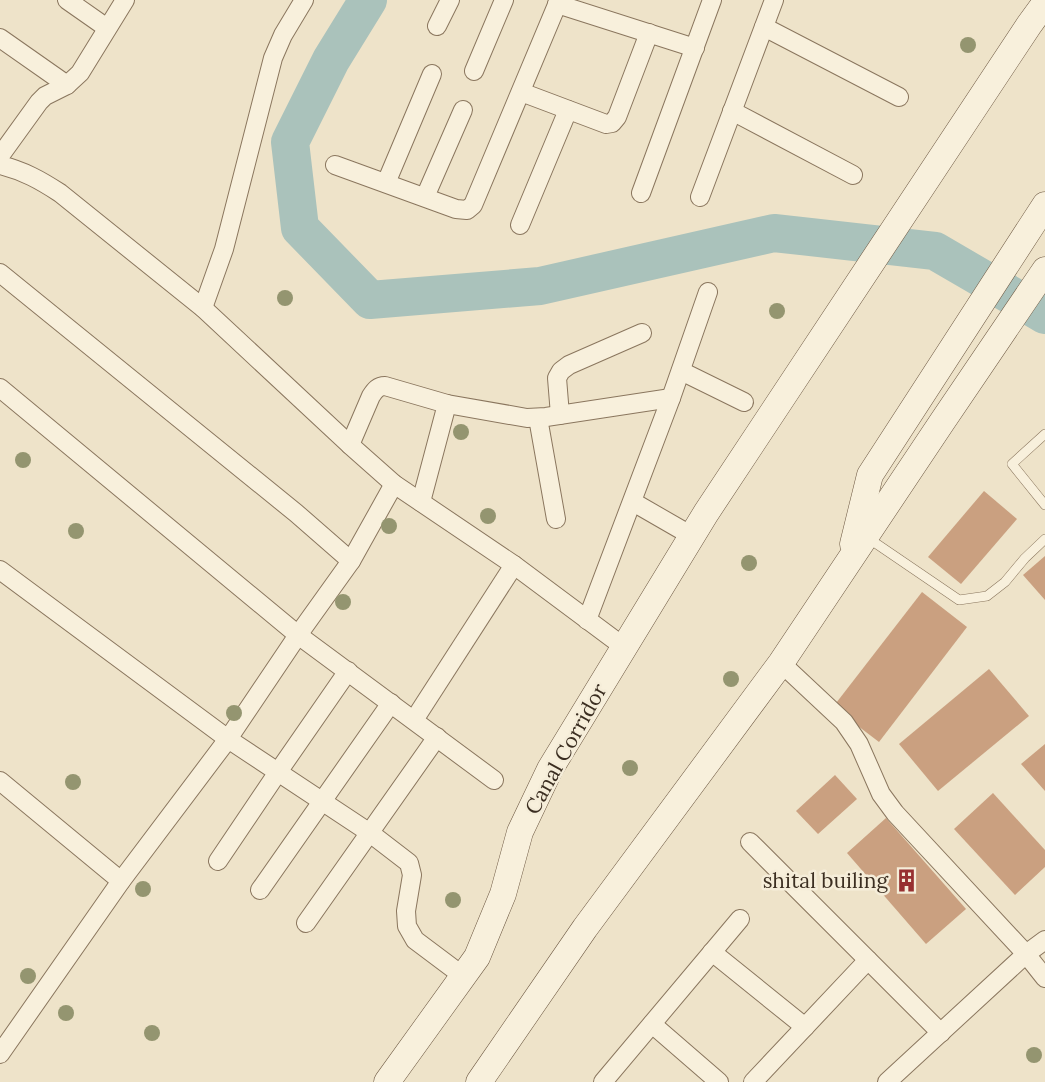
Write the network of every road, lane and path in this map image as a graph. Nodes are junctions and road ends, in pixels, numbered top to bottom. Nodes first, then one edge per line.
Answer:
1 (67, 0) edge
2 (125, 0) edge
3 (304, 0) edge
4 (450, 0) edge
5 (504, 0) edge
6 (712, 0) edge
7 (774, 0) edge
8 (558, 2) edge
9 (1045, 3) edge
10 (1037, 22) edge
11 (437, 26) dead end
12 (764, 27) junction
13 (107, 28) junction
14 (649, 33) junction
15 (0, 38) edge
16 (695, 48) junction
17 (474, 72) dead end
18 (432, 74) dead end
19 (67, 85) junction
20 (521, 92) junction
21 (899, 97) dead end
22 (463, 110) dead end
23 (568, 110) junction
24 (732, 111) junction
25 (0, 156) edge
26 (0, 165) edge
27 (335, 165) dead end
28 (852, 175) dead end
29 (386, 183) junction
30 (641, 193) dead end
31 (425, 197) junction
32 (700, 197) dead end
33 (1045, 205) edge
34 (520, 225) dead end
35 (1045, 270) edge
36 (0, 273) edge
37 (708, 292) dead end
38 (203, 308) junction
39 (642, 333) dead end
40 (681, 371) junction
41 (0, 388) edge
42 (671, 398) junction
43 (744, 402) dead end
44 (447, 404) junction
45 (560, 415) junction
46 (538, 418) junction
47 (1045, 434) edge
48 (350, 445) junction
49 (394, 484) junction
50 (421, 502) junction
51 (633, 502) junction
52 (1045, 505) edge
53 (556, 519) dead end
54 (692, 536) junction
55 (865, 537) junction
56 (1045, 539) edge
57 (351, 561) junction
58 (849, 561) junction
59 (514, 565) junction
60 (0, 570) edge
61 (587, 620) junction
62 (298, 635) junction
63 (624, 647) junction
64 (781, 663) junction
65 (348, 671) junction
66 (391, 703) junction
67 (414, 720) junction
68 (437, 737) junction
69 (228, 739) junction
70 (278, 772) junction
71 (494, 780) dead end
72 (0, 781) edge
73 (322, 802) junction
74 (370, 833) junction
75 (750, 842) dead end
76 (218, 861) dead end
77 (121, 881) junction
78 (261, 890) dead end
79 (740, 919) dead end
80 (306, 923) dead end
81 (1045, 940) edge
82 (712, 952) junction
83 (1026, 954) junction
84 (868, 960) junction
85 (463, 976) junction
86 (1045, 978) edge
87 (652, 1024) junction
88 (805, 1027) junction
89 (941, 1033) junction
90 (0, 1054) edge
91 (762, 1079) edge
92 (387, 1082) edge
93 (479, 1082) edge
94 (603, 1082) edge
95 (719, 1082) edge
96 (888, 1082) edge

1 - 13 street
2 - 13 street
3 - 38 street
4 - 11 street
5 - 17 street
6 - 16 street
7 - 12 street
8 - 14 street
8 - 20 street
9 - 10 main road
10 - 54 main road, Canal Corridor
12 - 21 street
12 - 24 street
13 - 19 street
14 - 16 street
14 - 23 street
15 - 19 street
16 - 30 street
18 - 29 street
19 - 25 street
20 - 23 street
20 - 31 street
22 - 31 street
23 - 34 street
24 - 28 street
24 - 32 street
26 - 38 street
27 - 29 street
29 - 31 street
33 - 58 main road
35 - 55 main road
36 - 57 street
37 - 40 street
38 - 48 street
39 - 45 street
40 - 42 street
40 - 43 street
41 - 62 street
42 - 45 street
42 - 51 street
44 - 46 street
44 - 48 street
44 - 50 street
45 - 46 street
46 - 53 street
47 - 52 lane
48 - 49 street
49 - 50 street
49 - 57 street
50 - 59 street
51 - 54 street
51 - 61 street
54 - 63 main road, Canal Corridor
55 - 56 lane
55 - 58 main road
57 - 62 street
58 - 64 main road
59 - 61 street
59 - 67 street
60 - 69 street
61 - 63 street
62 - 65 street
62 - 69 street
63 - 85 main road, Canal Corridor
64 - 83 street
64 - 93 main road
65 - 66 street
65 - 70 street
66 - 67 street
66 - 73 street
67 - 68 street
68 - 71 street
68 - 74 street
69 - 70 street
69 - 77 street
70 - 73 street
70 - 76 street
72 - 77 street
73 - 74 street
73 - 78 street
74 - 80 street
74 - 85 street
75 - 84 street
77 - 90 street
79 - 82 street
81 - 83 street
82 - 87 street
82 - 88 street
83 - 86 street
83 - 89 street
84 - 88 street
84 - 89 street
85 - 92 main road, Canal Corridor
87 - 94 street
87 - 95 street
88 - 91 street
89 - 96 street

